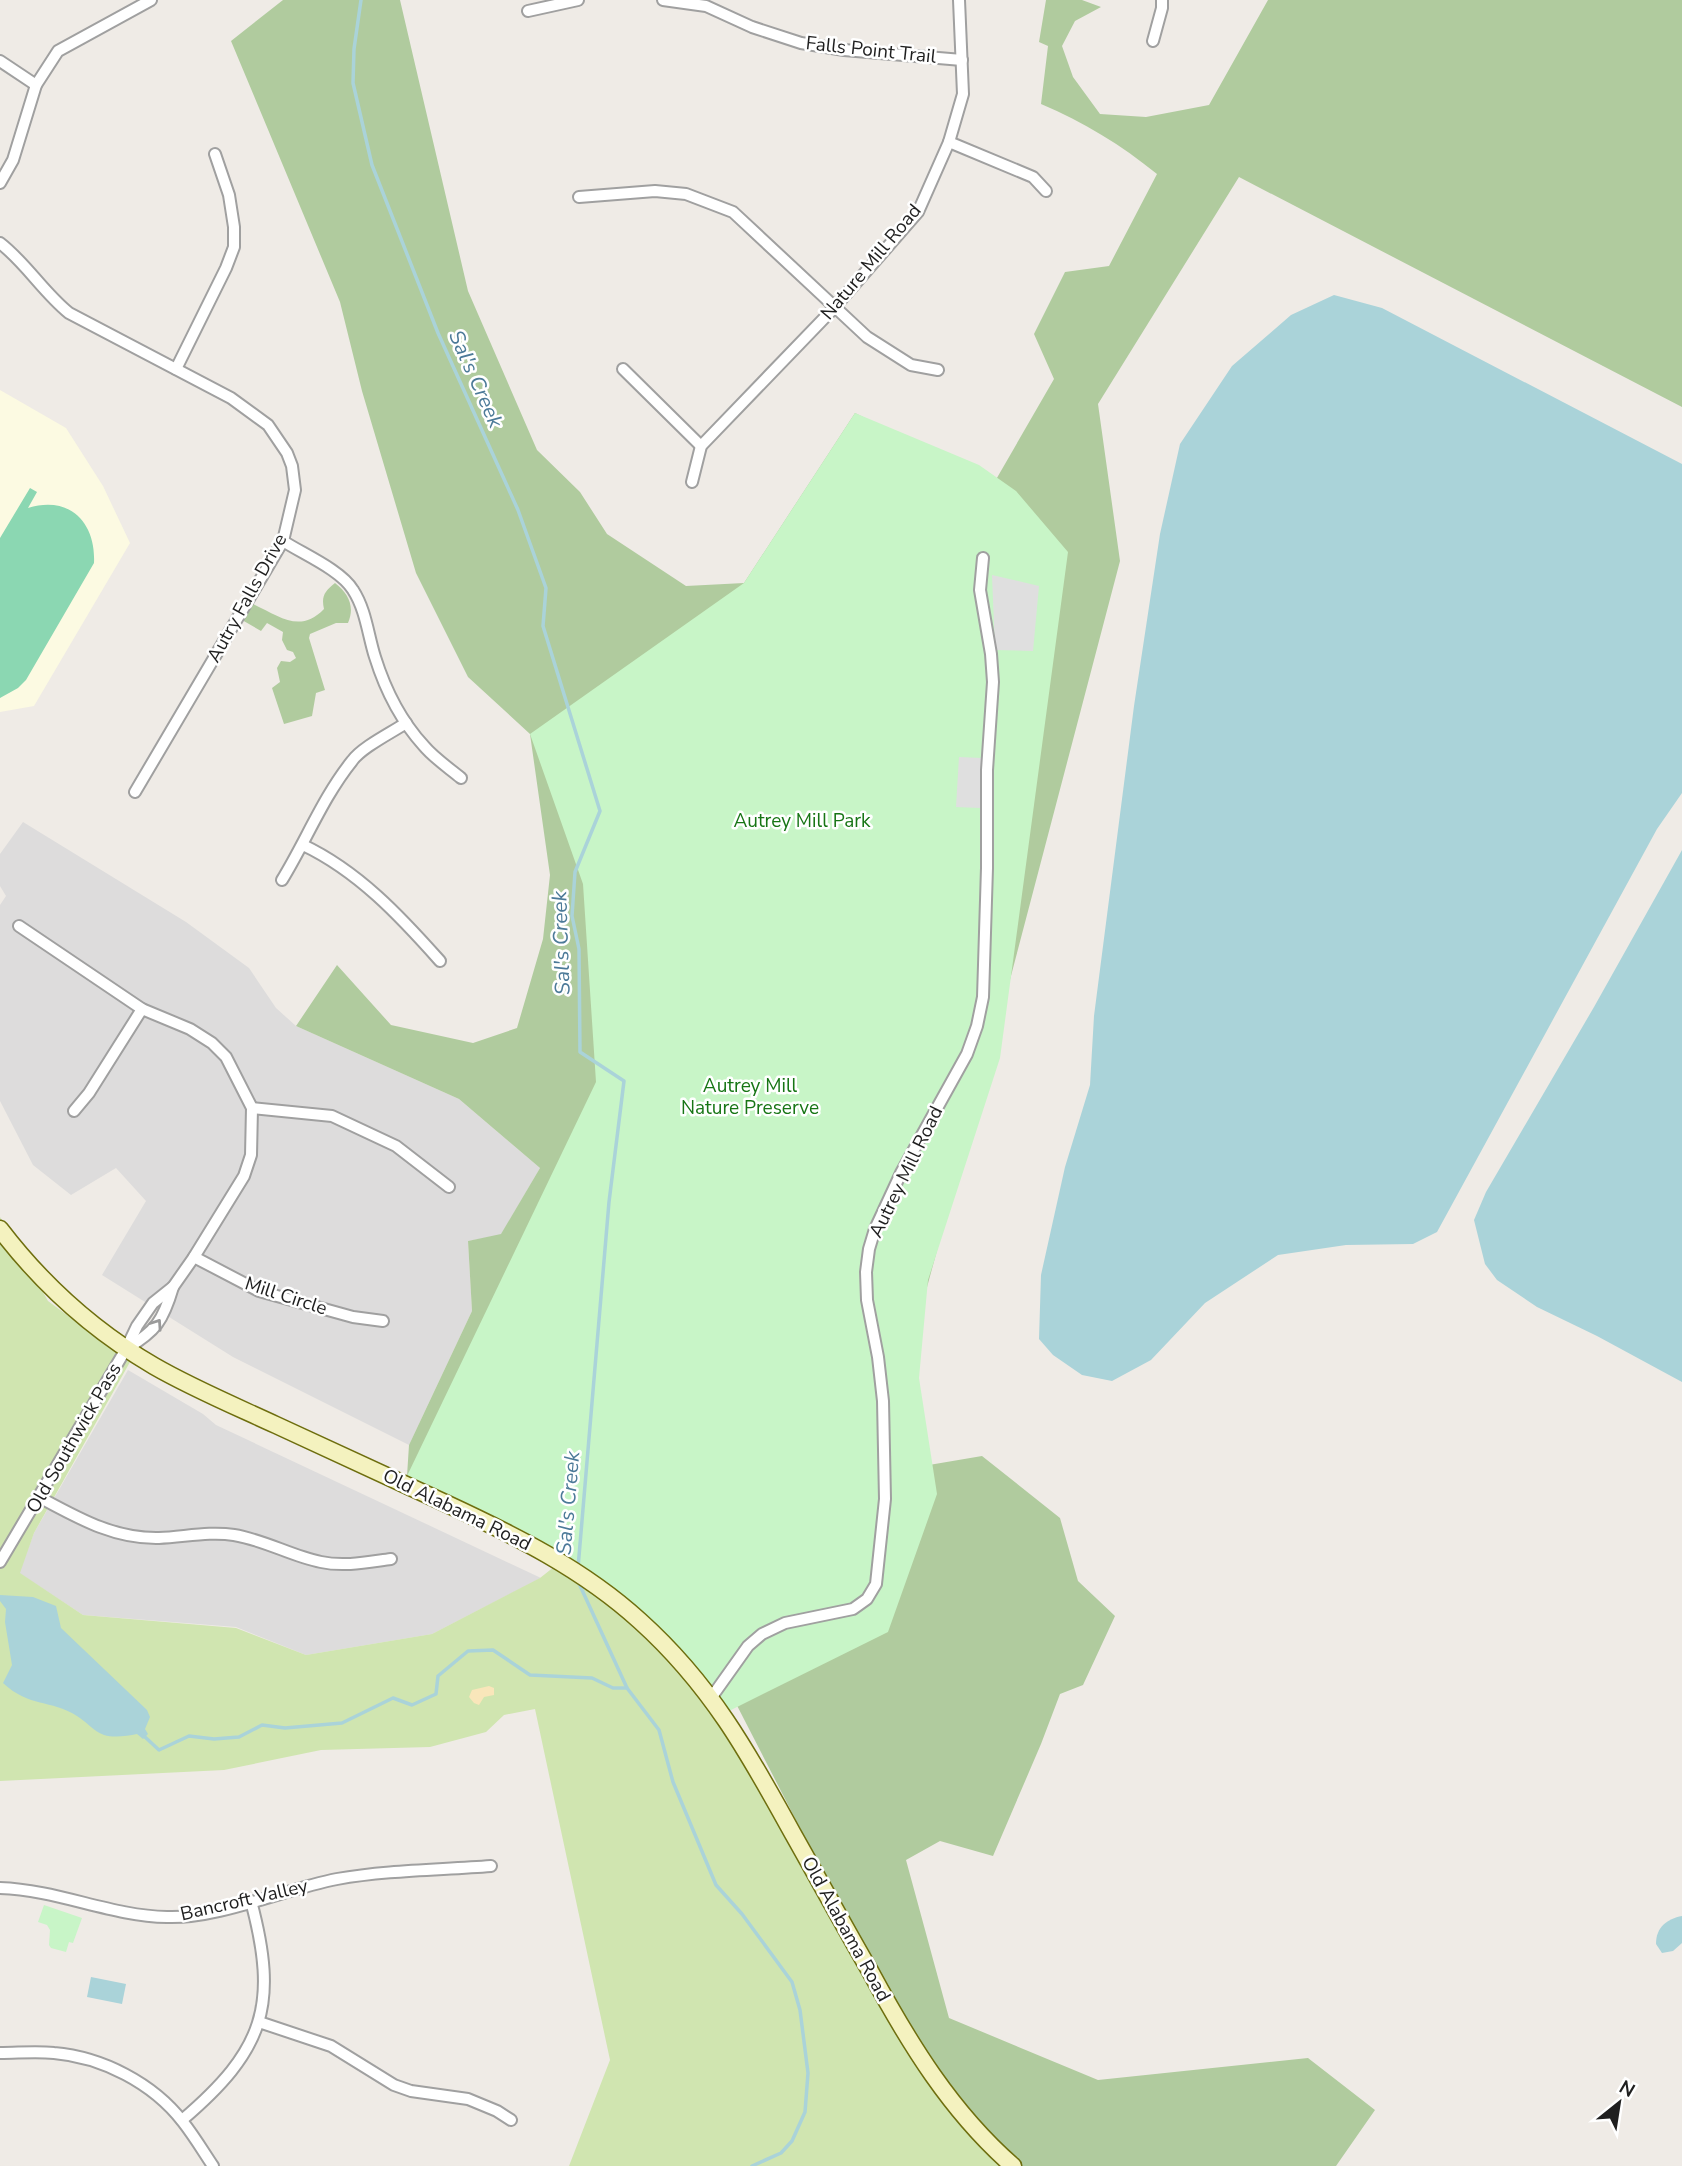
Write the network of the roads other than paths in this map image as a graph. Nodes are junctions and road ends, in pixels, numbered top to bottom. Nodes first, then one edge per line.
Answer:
1 (150, 0) edge
2 (578, 0) edge
3 (663, 0) edge
4 (958, 0) edge
5 (1161, 0) edge
6 (707, 3) edge
7 (528, 11) dead end
8 (1153, 41) dead end
9 (962, 60) junction
10 (0, 61) edge
11 (36, 85) junction
12 (949, 142) junction
13 (215, 154) dead end
14 (0, 183) edge
15 (1046, 191) dead end
16 (579, 197) dead end
17 (0, 243) edge
18 (834, 308) junction
19 (176, 369) junction
20 (623, 369) dead end
21 (938, 370) dead end
22 (701, 446) junction
23 (692, 482) dead end
24 (283, 541) junction
25 (984, 558) dead end
26 (406, 723) junction
27 (461, 778) dead end
28 (135, 792) dead end
29 (303, 845) junction
30 (282, 880) dead end
31 (19, 926) dead end
32 (440, 961) dead end
33 (142, 1009) junction
34 (252, 1108) junction
35 (74, 1111) dead end
36 (449, 1187) dead end
37 (0, 1228) edge
38 (194, 1257) junction
39 (383, 1321) dead end
40 (126, 1349) junction
41 (39, 1497) junction
42 (391, 1559) dead end
43 (0, 1562) edge
44 (711, 1698) junction
45 (491, 1866) dead end
46 (0, 1888) edge
47 (251, 1901) junction
48 (259, 2022) junction
49 (0, 2053) edge
50 (182, 2120) junction
51 (511, 2120) dead end
52 (213, 2166) edge
53 (1013, 2166) edge

1 - 11 street
2 - 7 street
3 - 6 street, Falls Point Trail
4 - 9 street, Nature Mill Road
5 - 8 street
6 - 9 street, Falls Point Trail
9 - 12 street, Nature Mill Road
10 - 11 street
11 - 14 street
12 - 15 street
12 - 18 street, Nature Mill Road
13 - 19 street
16 - 18 street
17 - 19 street, Autry Falls Drive
18 - 21 street
18 - 22 street, Nature Mill Road
19 - 24 street, Autry Falls Drive
20 - 22 street
22 - 23 street, Nature Mill Road
24 - 26 street
24 - 28 street, Autry Falls Drive
25 - 44 street, Autrey Mill Road
26 - 27 street
26 - 29 street
29 - 30 street
29 - 32 street
31 - 33 street
33 - 34 street
33 - 35 street
34 - 36 street
34 - 38 street
37 - 40 main road, Old Alabama Road
38 - 39 street, Mill Circle
38 - 40 street
40 - 41 street, Old Southwick Pass
40 - 44 main road, Old Alabama Road
41 - 42 street
41 - 43 street, Old Southwick Pass
44 - 53 main road, Old Alabama Road
45 - 47 street, Bancroft Valley
46 - 47 street, Bancroft Valley
47 - 48 street
48 - 50 street
48 - 51 street
49 - 50 street
50 - 52 street

